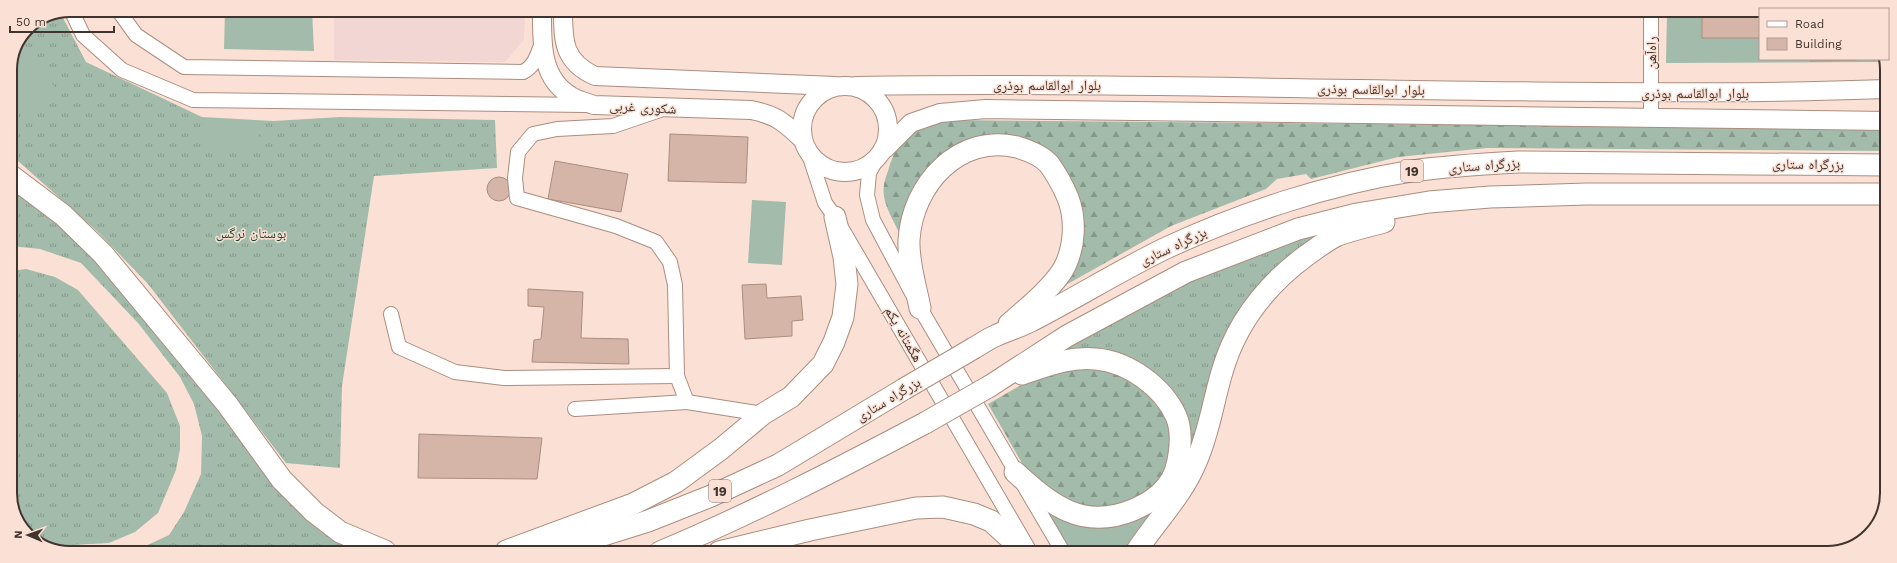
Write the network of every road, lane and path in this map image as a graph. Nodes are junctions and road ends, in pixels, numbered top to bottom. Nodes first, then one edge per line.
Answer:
1 (74, 17) edge
2 (123, 17) edge
3 (542, 17) edge
4 (563, 17) edge
5 (1651, 17) edge
6 (542, 43) junction
7 (1072, 85) junction
8 (835, 86) junction
9 (856, 86) junction
10 (1880, 90) edge
11 (1651, 93) junction
12 (594, 105) junction
13 (664, 108) junction
14 (1071, 110) junction
15 (1651, 118) junction
16 (1880, 121) edge
17 (806, 147) junction
18 (880, 154) junction
19 (1880, 165) edge
20 (17, 180) edge
21 (1880, 194) edge
22 (1490, 197) junction
23 (835, 217) junction
24 (920, 308) junction
25 (391, 314) dead end
26 (995, 336) junction
27 (677, 376) junction
28 (990, 386) junction
29 (687, 402) junction
30 (576, 409) dead end
31 (763, 414) junction
32 (1015, 472) junction
33 (373, 546) edge
34 (520, 546) edge
35 (553, 546) edge
36 (674, 546) edge
37 (744, 546) edge
38 (1018, 546) edge
39 (1027, 546) edge
40 (1059, 546) edge
41 (1140, 546) edge

1 - 12 street
2 - 6 street
3 - 6 main road, شکوری غربی
4 - 8 main road, شکوری غربی
5 - 11 street, راه‌آهن
6 - 12 main road, شکوری غربی
7 - 9 main road, بلوار ابوالقاسم بوذری
7 - 11 main road, بلوار ابوالقاسم بوذری
7 - 14 main road
8 - 9 main road
8 - 17 main road
9 - 18 main road
10 - 11 main road, بلوار ابوالقاسم بوذری
11 - 15 street, راه‌آهن
12 - 13 main road, شکوری غربی
13 - 17 main road, شکوری غربی
13 - 27 street
14 - 15 main road, بلوار ابوالقاسم بوذری
14 - 18 main road, بلوار ابوالقاسم بوذری
15 - 16 main road, بلوار ابوالقاسم بوذری
17 - 18 main road
17 - 23 street, هگمتانه یکم
18 - 24 street, هگمتانه یکم
19 - 26 highway, بزرگراه ستاری / 19
20 - 33 highway
21 - 22 highway, بزرگراه ستاری / 19
22 - 28 highway, بزرگراه ستاری / 19
22 - 41 highway
23 - 31 highway
23 - 39 street, هگمتانه یکم
24 - 26 highway
24 - 32 street, هگمتانه یکم
25 - 27 street
26 - 35 highway, بزرگراه ستاری / 19, bridge
27 - 29 street
28 - 32 highway
28 - 36 highway, بزرگراه ستاری / 19, bridge
29 - 30 street
29 - 31 street
31 - 34 highway
32 - 40 street, هگمتانه یکم
37 - 38 highway

